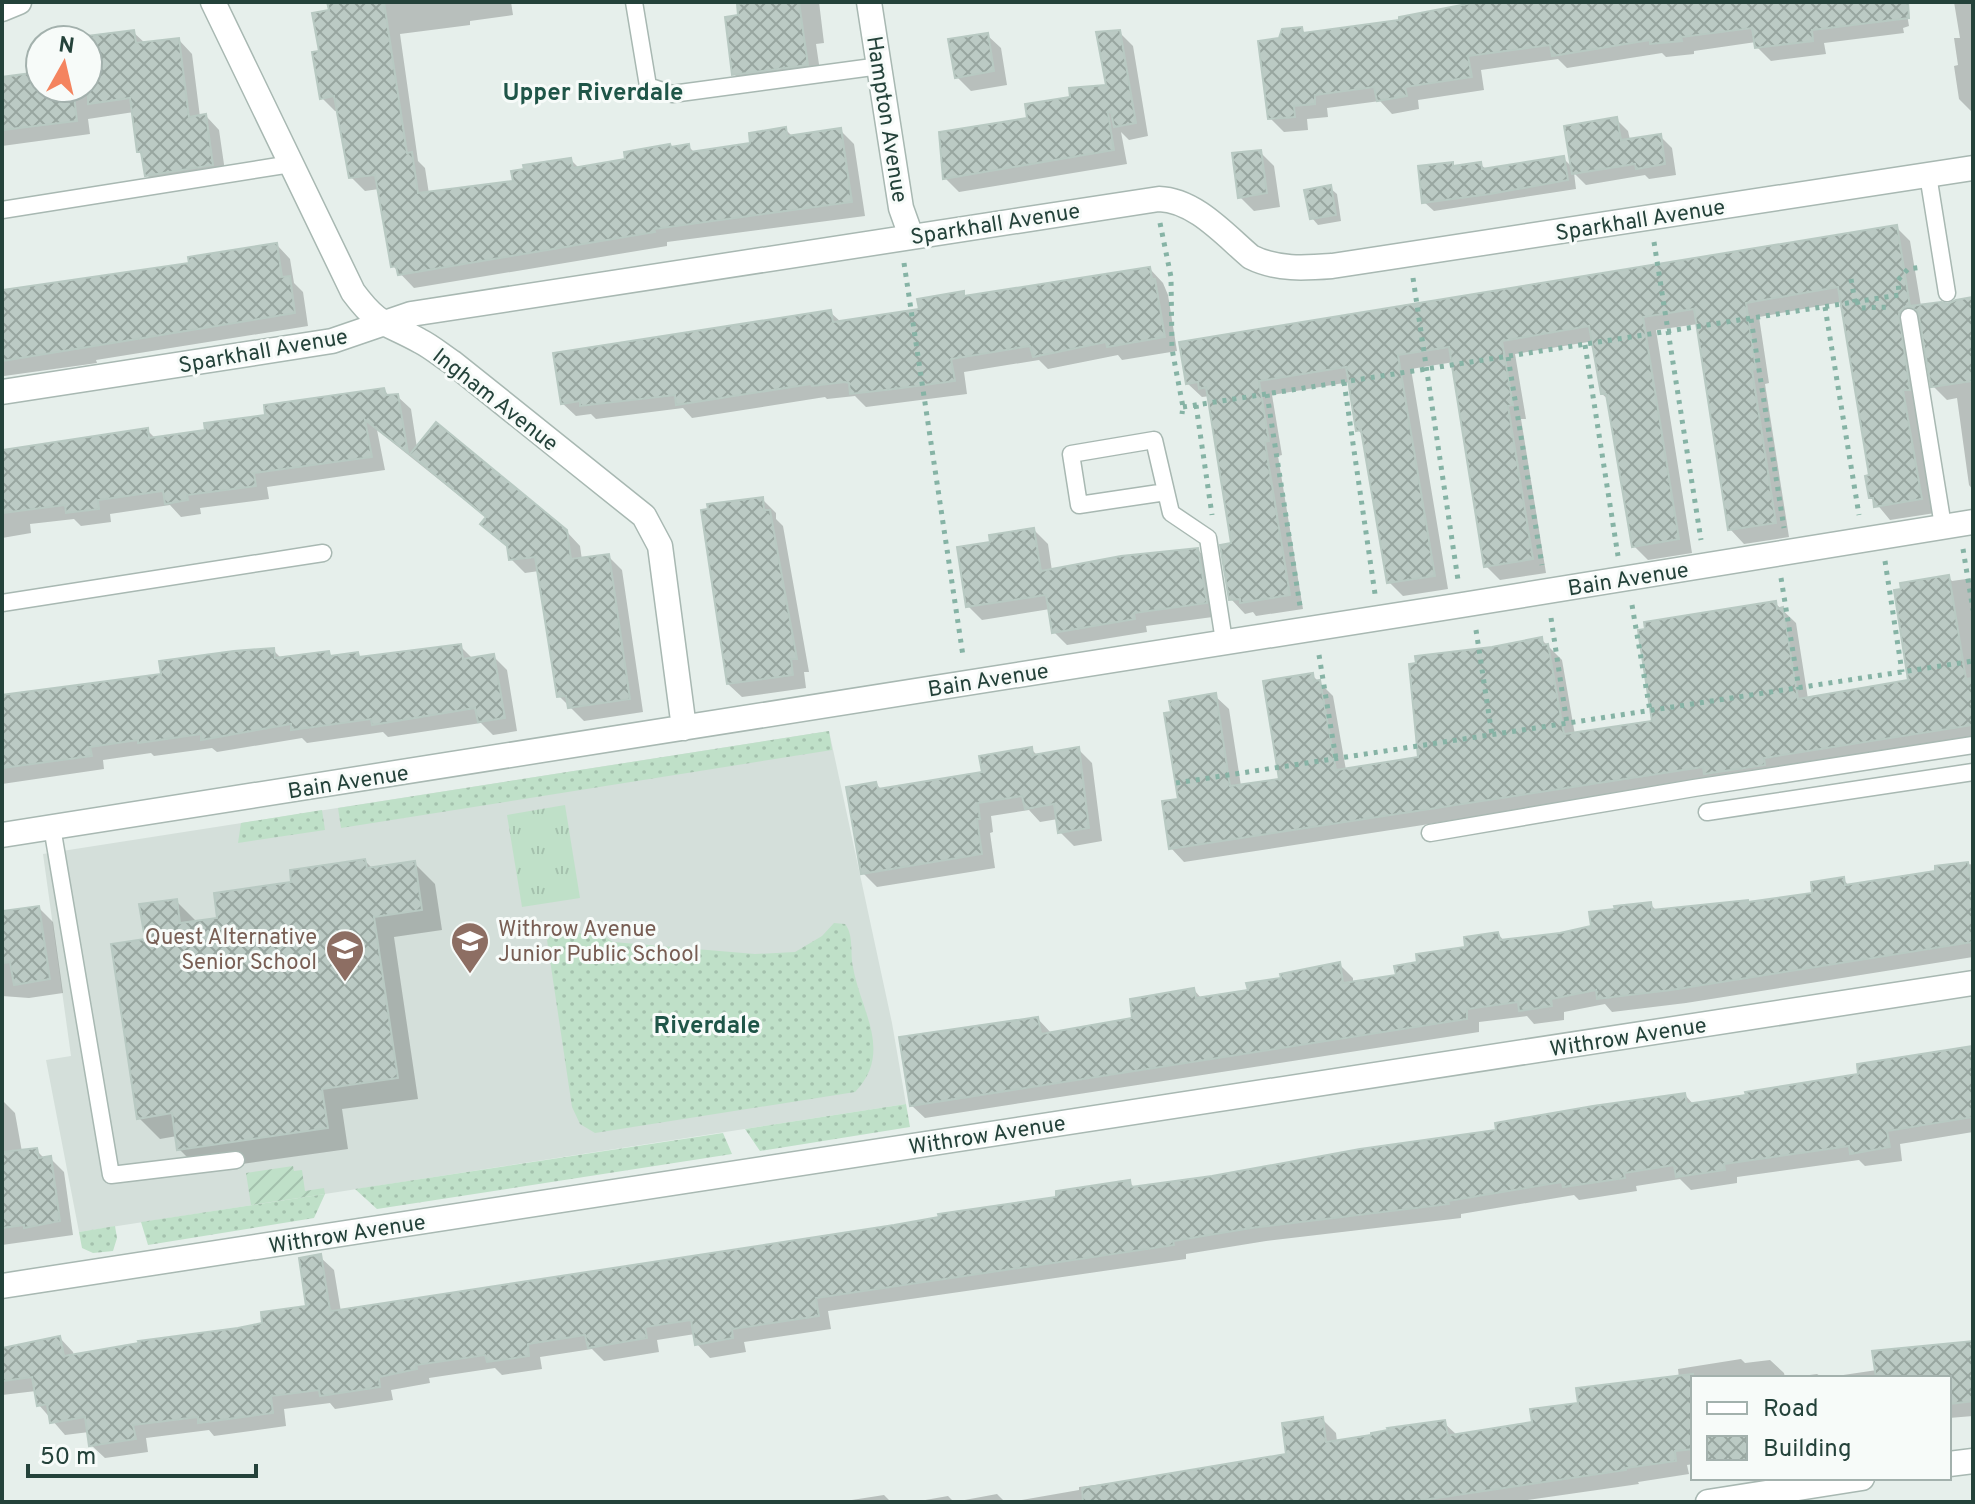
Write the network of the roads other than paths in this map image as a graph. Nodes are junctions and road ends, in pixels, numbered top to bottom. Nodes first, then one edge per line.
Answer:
1 (19, 2) edge
2 (213, 2) edge
3 (634, 2) edge
4 (869, 2) edge
5 (2, 9) edge
6 (880, 66) junction
7 (291, 164) junction
8 (1973, 168) edge
9 (1928, 175) junction
10 (2, 210) edge
11 (907, 247) junction
12 (1947, 293) dead end
13 (1909, 317) road end
14 (381, 324) junction
15 (2, 392) edge
16 (1166, 492) junction
17 (1973, 522) edge
18 (1943, 526) junction
19 (323, 553) dead end
20 (2, 603) edge
21 (1224, 641) junction
22 (684, 728) junction
23 (1973, 745) edge
24 (1973, 772) edge
25 (1707, 812) dead end
26 (52, 827) junction
27 (1430, 833) dead end
28 (2, 835) edge
29 (1973, 983) edge
30 (236, 1160) dead end
31 (2, 1286) edge
32 (1973, 1461) edge
33 (1951, 1464) edge
34 (1849, 1480) edge
35 (1708, 1502) edge

1 - 5 street
2 - 7 street, Ingham Avenue
3 - 6 lane
4 - 6 street, Hampton Avenue
6 - 11 street, Hampton Avenue
7 - 10 lane
7 - 14 street, Ingham Avenue
8 - 9 street, Sparkhall Avenue
9 - 11 street, Sparkhall Avenue
9 - 12 lane
11 - 14 street, Sparkhall Avenue
13 - 18 lane
14 - 15 street, Sparkhall Avenue
14 - 22 street, Ingham Avenue
16 - 16 lane
16 - 21 lane
17 - 18 street, Bain Avenue
18 - 21 street, Bain Avenue
19 - 20 lane
21 - 22 street, Bain Avenue
22 - 26 street, Bain Avenue
23 - 27 lane
24 - 25 lane
26 - 28 street, Bain Avenue
26 - 30 lane
29 - 31 street, Withrow Avenue
32 - 33 street
34 - 35 street

